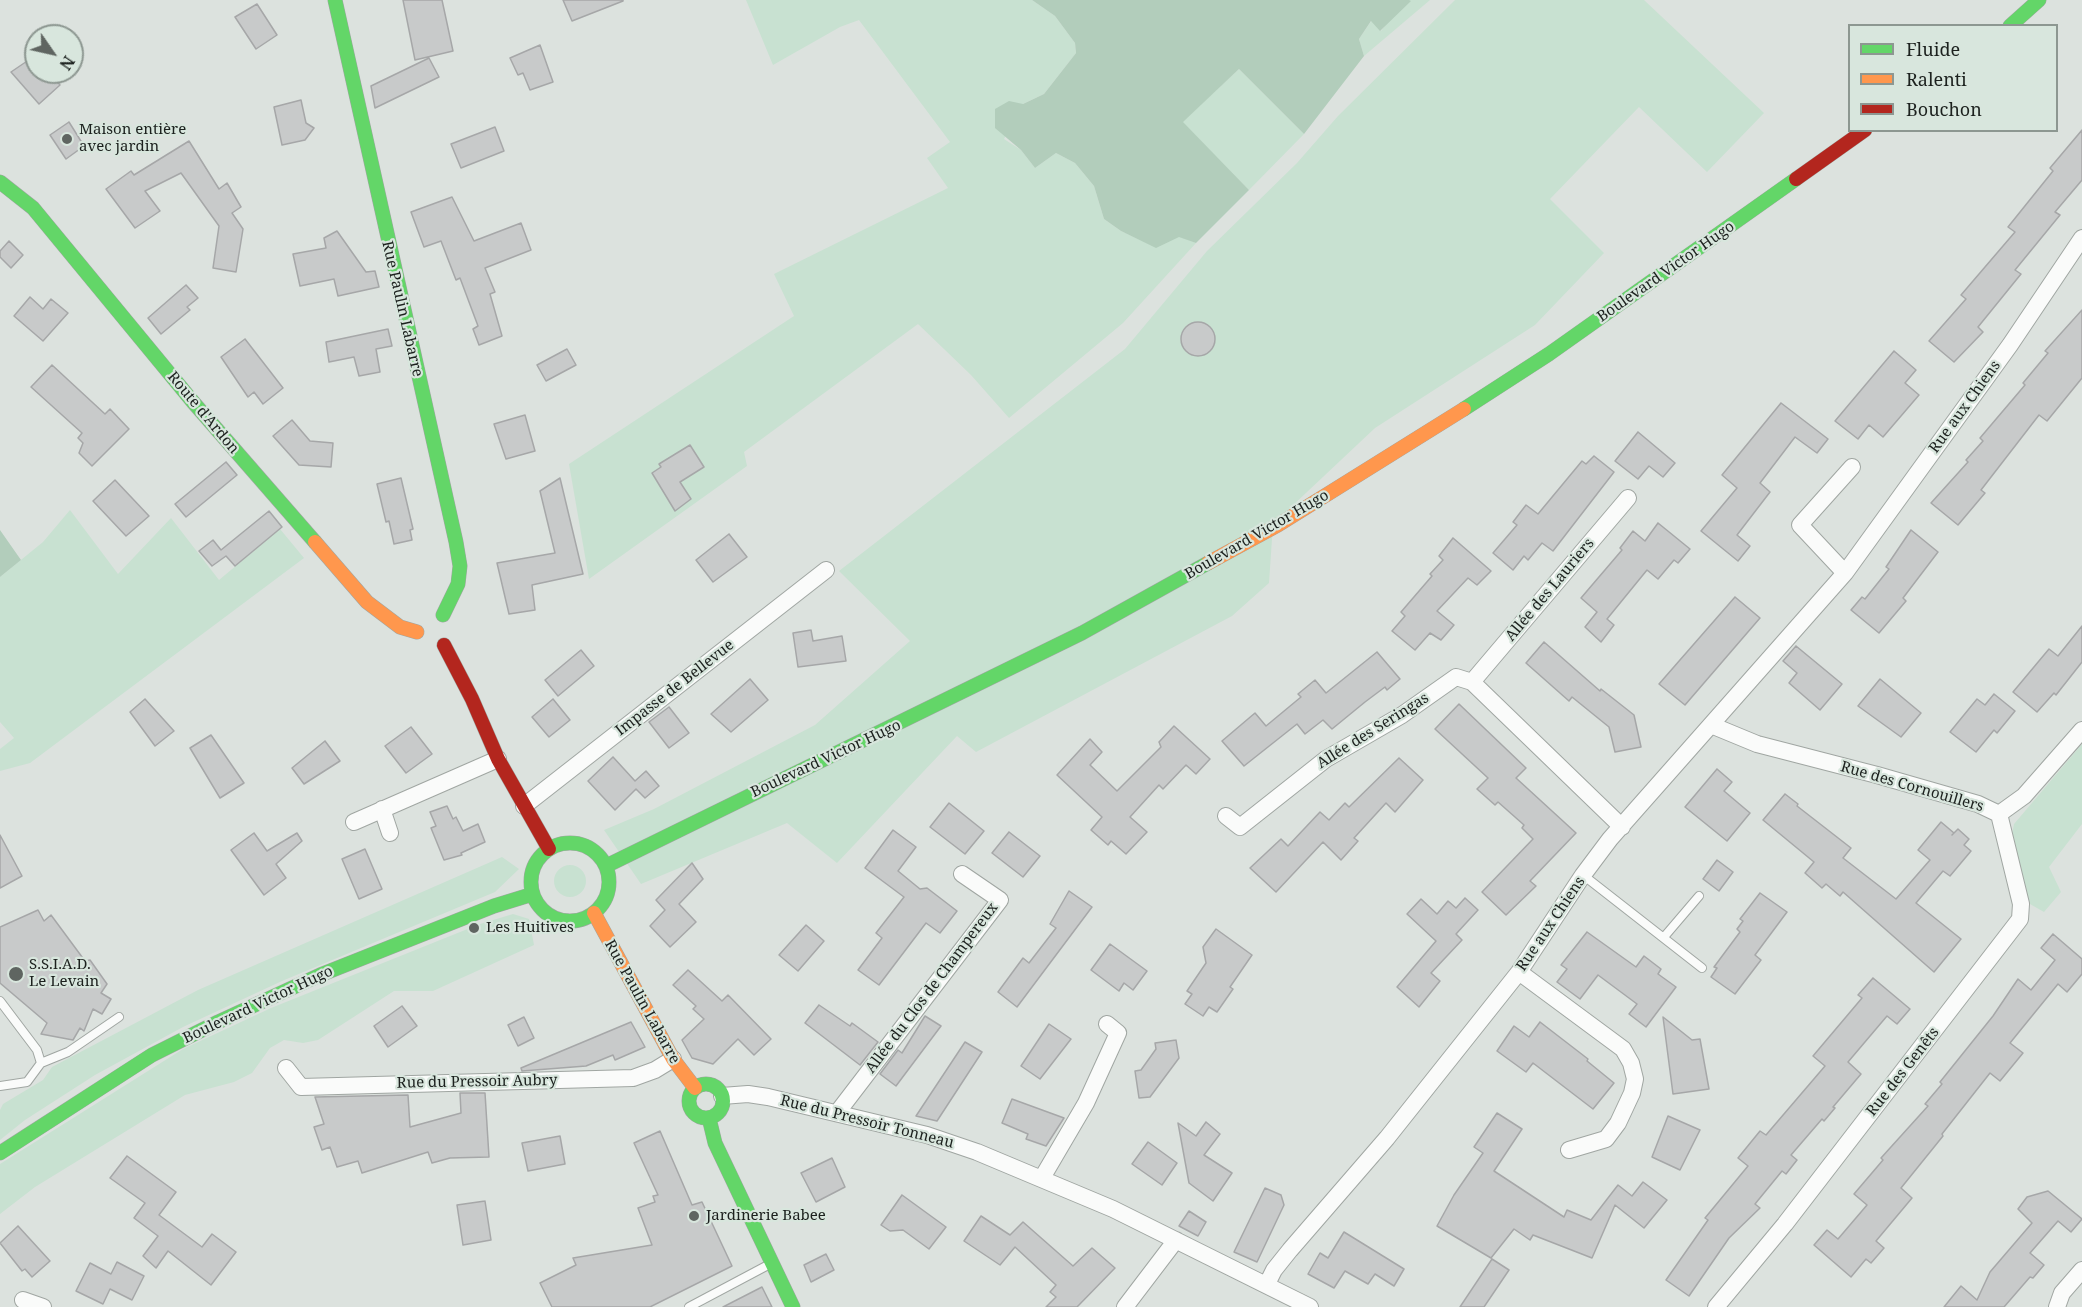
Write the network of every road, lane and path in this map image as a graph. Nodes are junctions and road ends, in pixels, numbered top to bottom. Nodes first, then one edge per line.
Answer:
1 (334, 0) edge
2 (2039, 0) edge
3 (2012, 24) edge
4 (1862, 132) edge
5 (0, 182) edge
6 (2082, 238) edge
7 (1852, 467) dead end
8 (1628, 498) dead end
9 (826, 570) dead end
10 (1845, 573) junction
11 (443, 615) junction
12 (417, 632) junction
13 (444, 645) junction
14 (1472, 682) junction
15 (1712, 725) junction
16 (2082, 730) edge
17 (498, 759) junction
18 (524, 806) junction
19 (382, 809) junction
20 (1999, 814) junction
21 (1226, 816) dead end
22 (354, 822) dead end
23 (1622, 827) junction
24 (390, 832) dead end
25 (549, 849) junction
26 (606, 866) junction
27 (962, 874) dead end
28 (1583, 875) junction
29 (533, 894) junction
30 (1699, 897) dead end
31 (594, 913) junction
32 (1664, 937) junction
33 (1702, 968) dead end
34 (1519, 972) junction
35 (0, 1001) edge
36 (118, 1017) dead end
37 (1107, 1024) dead end
38 (673, 1059) junction
39 (41, 1063) junction
40 (286, 1068) dead end
41 (0, 1086) edge
42 (695, 1088) junction
43 (722, 1096) junction
44 (837, 1113) junction
45 (709, 1118) junction
46 (1569, 1150) dead end
47 (0, 1153) edge
48 (1042, 1178) junction
49 (1176, 1240) junction
50 (772, 1263) junction
51 (2082, 1270) edge
52 (1268, 1284) junction
53 (23, 1300) dead end
54 (43, 1307) edge
55 (689, 1307) edge
56 (793, 1307) edge
57 (1125, 1307) edge
58 (1310, 1307) edge
59 (1716, 1307) edge
60 (2057, 1307) edge

1 - 11 main road, Rue Paulin Labarre
2 - 3 main road
4 - 26 main road, Boulevard Victor Hugo
5 - 12 main road, Route d'Ardon
6 - 10 street, Rue aux Chiens
7 - 10 street
8 - 14 street, Allée des Lauriers
9 - 18 street, Impasse de Bellevue
10 - 15 street, Rue aux Chiens
11 - 12 main road
11 - 13 main road
12 - 13 main road
13 - 17 main road
14 - 21 street, Allée des Seringas
14 - 23 street
15 - 20 street, Rue des Cornouillers
15 - 23 street, Rue aux Chiens
16 - 20 street, Rue des Cornouillers
17 - 18 main road
17 - 19 street
18 - 25 main road
19 - 22 street
19 - 24 street
20 - 59 street, Rue des Genêts
23 - 28 street, Rue aux Chiens
25 - 26 main road
25 - 29 main road
26 - 31 main road
27 - 44 street, Allée du Clos de Champereux
28 - 32 lane
28 - 34 street, Rue aux Chiens
29 - 31 main road
29 - 47 main road, Boulevard Victor Hugo
30 - 32 lane
31 - 38 main road, Rue Paulin Labarre
32 - 33 lane
34 - 46 street
34 - 52 street, Rue aux Chiens
35 - 39 lane
36 - 39 lane
37 - 48 street
38 - 40 street, Rue du Pressoir Aubry
38 - 42 main road, Rue Paulin Labarre
39 - 41 lane
42 - 43 main road
42 - 45 main road
43 - 44 street, Rue du Pressoir Tonneau
43 - 45 main road
44 - 48 street, Rue du Pressoir Tonneau
45 - 50 main road
48 - 49 street, Rue du Pressoir Tonneau
49 - 52 street, Rue du Pressoir Tonneau
49 - 57 street
50 - 55 lane
50 - 56 main road
51 - 60 street
52 - 58 street, Rue du Pressoir Tonneau
53 - 54 street

